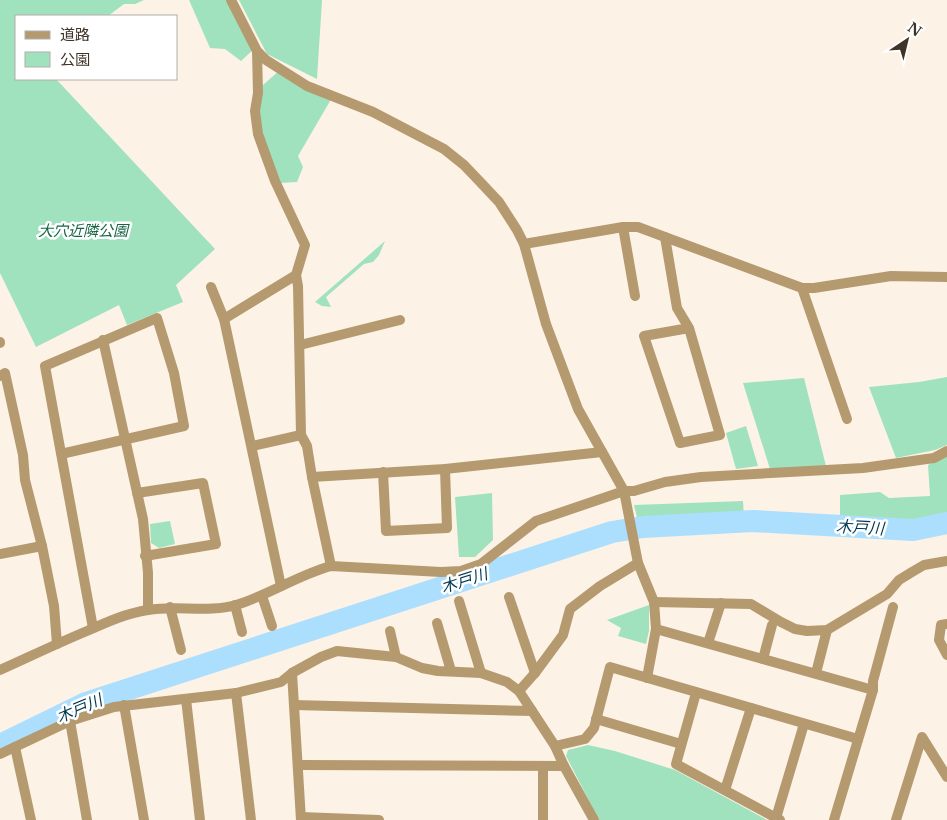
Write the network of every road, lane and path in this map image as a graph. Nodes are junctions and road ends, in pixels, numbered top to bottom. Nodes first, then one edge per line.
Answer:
1 (231, 0) edge
2 (257, 51) junction
3 (623, 227) junction
4 (665, 237) junction
5 (524, 244) junction
6 (296, 275) junction
7 (947, 278) edge
8 (211, 287) dead end
9 (802, 288) junction
10 (636, 296) dead end
11 (224, 319) junction
12 (400, 320) dead end
13 (689, 328) junction
14 (103, 340) junction
15 (300, 345) junction
16 (0, 376) edge
17 (847, 419) dead end
18 (301, 435) junction
19 (126, 439) junction
20 (252, 446) junction
21 (947, 451) edge
22 (602, 452) junction
23 (61, 454) junction
24 (445, 469) junction
25 (383, 472) junction
26 (312, 477) junction
27 (624, 490) junction
28 (137, 493) junction
29 (42, 546) junction
30 (0, 554) edge
31 (145, 556) junction
32 (947, 561) edge
33 (638, 563) junction
34 (331, 566) junction
35 (281, 586) junction
36 (262, 596) junction
37 (509, 597) dead end
38 (459, 601) dead end
39 (654, 602) junction
40 (721, 603) junction
41 (235, 605) junction
42 (170, 607) junction
43 (894, 607) dead end
44 (148, 610) junction
45 (437, 623) dead end
46 (947, 624) edge
47 (772, 625) dead end
48 (272, 626) dead end
49 (93, 628) junction
50 (656, 629) junction
51 (827, 630) junction
52 (390, 631) dead end
53 (242, 632) dead end
54 (57, 644) junction
55 (708, 644) junction
56 (181, 650) dead end
57 (947, 655) edge
58 (396, 656) junction
59 (764, 659) junction
60 (0, 670) edge
61 (451, 671) junction
62 (292, 673) junction
63 (482, 673) junction
64 (535, 673) junction
65 (816, 673) junction
66 (647, 678) junction
67 (873, 690) junction
68 (519, 691) junction
69 (236, 693) junction
70 (696, 693) junction
71 (186, 698) junction
72 (124, 705) junction
73 (294, 705) junction
74 (751, 708) junction
75 (532, 711) junction
76 (596, 719) junction
77 (70, 721) junction
78 (804, 724) junction
79 (858, 739) junction
80 (681, 744) junction
81 (555, 746) junction
82 (15, 747) junction
83 (0, 754) edge
84 (298, 766) junction
85 (564, 766) junction
86 (543, 767) junction
87 (947, 776) edge
88 (725, 790) junction
89 (301, 819) edge
90 (778, 819) edge
91 (31, 820) edge
92 (87, 820) edge
93 (144, 820) edge
94 (200, 820) edge
95 (251, 820) edge
96 (379, 820) edge
97 (543, 820) edge
98 (594, 820) edge
99 (834, 820) edge
100 (896, 820) edge

1 - 2 street
2 - 5 street
2 - 6 street
3 - 4 street
3 - 5 street
3 - 10 street
4 - 9 street
4 - 13 street
5 - 22 street
6 - 11 street
6 - 15 street
7 - 9 street
8 - 11 street
9 - 17 street
11 - 20 street
12 - 15 street
13 - 13 street
14 - 19 street
14 - 19 street
14 - 23 street
15 - 18 street
16 - 29 street
18 - 20 street
18 - 26 street
19 - 23 street
19 - 28 street
20 - 35 street
21 - 27 street
22 - 24 street
22 - 27 street
23 - 49 street
24 - 25 street
24 - 25 street
25 - 26 street
26 - 34 street
27 - 33 street
27 - 34 street
28 - 31 street
28 - 31 street
29 - 30 street
29 - 54 street
31 - 44 street
32 - 51 street
33 - 39 street
33 - 64 street
34 - 35 street
35 - 36 street
36 - 41 street
36 - 48 street
37 - 64 street
38 - 63 street
39 - 40 street
39 - 50 street
40 - 51 street
40 - 55 street
41 - 42 street
41 - 53 street
42 - 44 street
42 - 56 street
43 - 67 street
44 - 49 street
45 - 61 street
46 - 57 street
47 - 59 street
49 - 54 street
50 - 55 street
50 - 66 street
51 - 65 street
52 - 58 street
54 - 60 street
55 - 59 street
58 - 61 street
58 - 62 street
59 - 65 street
61 - 63 street
62 - 69 street
62 - 73 street
63 - 68 street
64 - 68 street
65 - 67 street
66 - 70 street
66 - 76 street
67 - 79 street
68 - 75 street
69 - 71 street
69 - 95 street
70 - 74 street
70 - 80 street
71 - 72 street
71 - 94 street
72 - 77 street
72 - 93 street
73 - 75 street
73 - 84 street
74 - 78 street
74 - 88 street
75 - 81 street
76 - 80 street
76 - 81 street
77 - 82 street
77 - 92 street
78 - 79 street
78 - 90 street
79 - 99 street
80 - 88 street
81 - 85 street
82 - 83 street
82 - 91 street
84 - 86 street
84 - 89 street
85 - 86 street
85 - 98 street
86 - 97 street
87 - 100 street
88 - 90 street
89 - 96 street

